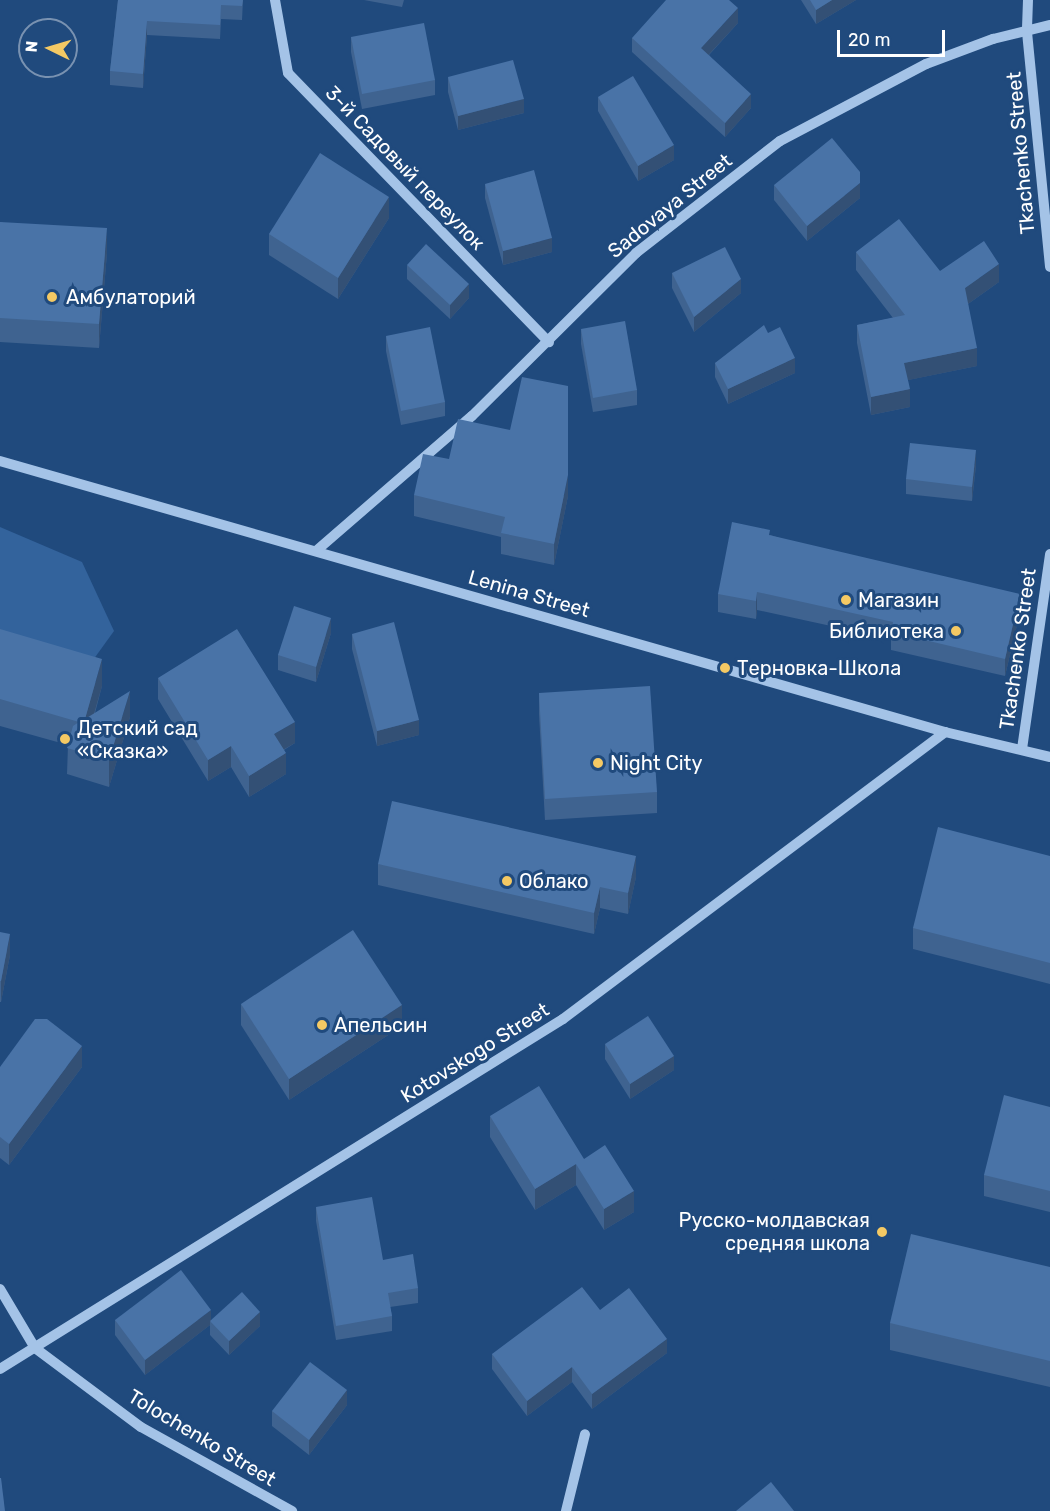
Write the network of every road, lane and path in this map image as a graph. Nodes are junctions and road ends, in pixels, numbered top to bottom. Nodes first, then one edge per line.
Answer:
1 (275, 0) edge
2 (1028, 0) edge
3 (1050, 25) edge
4 (1027, 32) junction
5 (1050, 267) edge
6 (549, 342) junction
7 (0, 461) edge
8 (316, 551) junction
9 (1050, 554) edge
10 (945, 732) junction
11 (1022, 749) junction
12 (1050, 757) edge
13 (0, 1289) edge
14 (35, 1348) junction
15 (0, 1369) edge
16 (585, 1434) dead end
17 (292, 1511) edge
18 (566, 1511) edge

1 - 6 street, 3-й Садовый переулок
2 - 4 street, Tkachenko Street
3 - 4 street, Sadovaya Street
4 - 5 street, Tkachenko Street
4 - 6 street, Sadovaya Street
6 - 8 street, Sadovaya Street
7 - 8 street, Lenina Street
8 - 10 street, Lenina Street
9 - 11 street, Tkachenko Street
10 - 11 street, Lenina Street
10 - 14 street, Kotovskogo Street
11 - 12 street, Lenina Street
13 - 14 street, Tolochenko Street
14 - 15 street, Kotovskogo Street
14 - 17 street, Tolochenko Street
16 - 18 street

